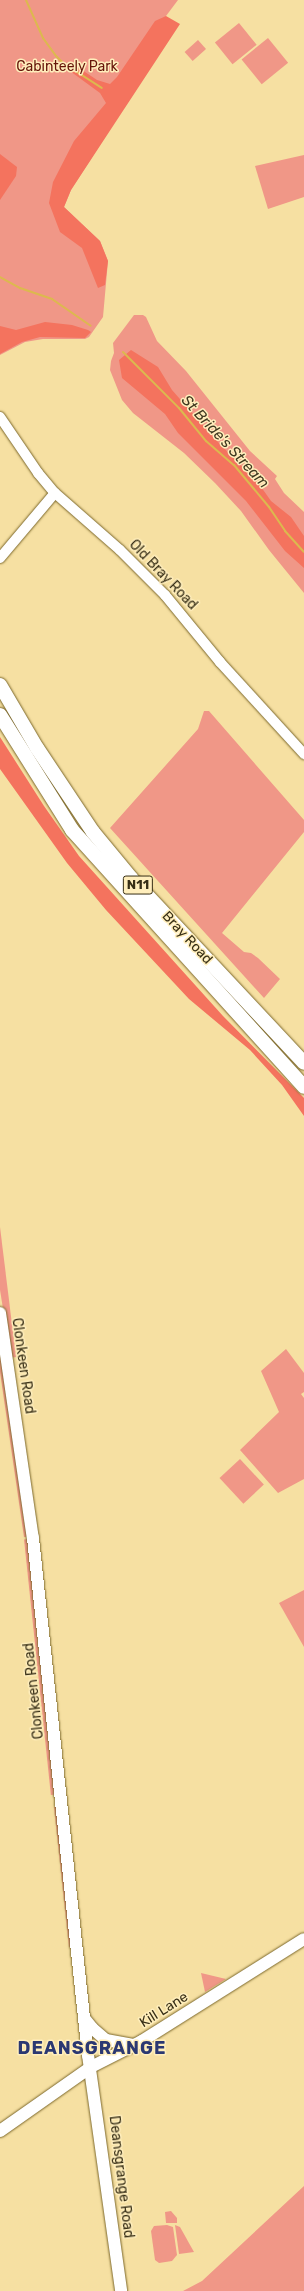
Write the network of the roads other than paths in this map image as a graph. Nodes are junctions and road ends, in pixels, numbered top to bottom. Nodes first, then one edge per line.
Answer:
1 (0, 417) edge
2 (55, 492) junction
3 (0, 558) edge
4 (0, 685) edge
5 (0, 715) edge
6 (304, 754) edge
7 (304, 1063) edge
8 (304, 1087) edge
9 (0, 1313) edge
10 (304, 1939) edge
11 (84, 2018) junction
12 (135, 2045) junction
13 (91, 2067) junction
14 (0, 2131) edge
15 (121, 2291) edge

1 - 2 street, Old Bray Road
2 - 3 street
2 - 6 street, Old Bray Road
4 - 7 highway, Bray Road / N11
5 - 8 highway, Bray Road / N11
9 - 11 main road, Clonkeen Road
10 - 12 main road, Kill Lane
11 - 12 main road
11 - 13 main road, Clonkeen Road
12 - 13 main road, Kill Lane
13 - 14 main road, Kill Lane
13 - 15 main road, Deansgrange Road

